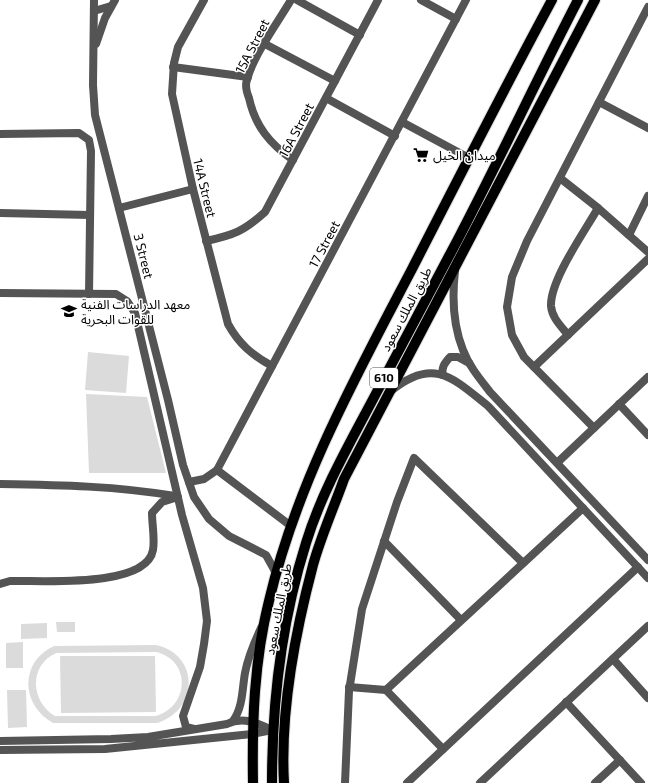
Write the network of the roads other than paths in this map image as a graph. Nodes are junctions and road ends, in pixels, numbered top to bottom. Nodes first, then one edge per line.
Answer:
1 (204, 0) edge
2 (291, 0) edge
3 (297, 0) edge
4 (378, 0) edge
5 (421, 0) edge
6 (466, 0) edge
7 (552, 0) edge
8 (578, 0) edge
9 (595, 0) edge
10 (113, 3) edge
11 (94, 4) edge
12 (647, 13) edge
13 (456, 19) junction
14 (360, 35) junction
15 (265, 44) junction
16 (93, 52) junction
17 (173, 67) junction
18 (248, 77) junction
19 (335, 81) junction
20 (326, 98) junction
21 (599, 102) junction
22 (402, 122) junction
23 (648, 128) edge
24 (0, 134) edge
25 (395, 136) junction
26 (469, 158) junction
27 (293, 160) junction
28 (560, 178) junction
29 (193, 189) junction
30 (648, 196) edge
31 (119, 208) junction
32 (598, 208) junction
33 (0, 213) edge
34 (90, 215) junction
35 (629, 235) junction
36 (206, 241) junction
37 (648, 252) edge
38 (648, 259) edge
39 (455, 270) junction
40 (0, 293) edge
41 (88, 294) junction
42 (568, 335) junction
43 (470, 363) junction
44 (272, 366) junction
45 (534, 367) junction
46 (444, 375) junction
47 (648, 377) edge
48 (390, 392) junction
49 (619, 404) junction
50 (594, 428) junction
51 (648, 435) edge
52 (558, 462) junction
53 (217, 470) junction
54 (189, 482) junction
55 (0, 484) edge
56 (178, 497) junction
57 (583, 508) junction
58 (290, 526) junction
59 (384, 541) junction
60 (648, 560) edge
61 (522, 564) junction
62 (638, 567) junction
63 (276, 573) junction
64 (648, 578) edge
65 (0, 584) edge
66 (265, 619) junction
67 (461, 620) junction
68 (648, 626) edge
69 (613, 658) junction
70 (349, 687) junction
71 (386, 690) junction
72 (648, 698) edge
73 (566, 702) junction
74 (233, 721) junction
75 (252, 721) junction
76 (194, 729) junction
77 (272, 730) junction
78 (252, 734) junction
79 (0, 741) edge
80 (443, 749) junction
81 (0, 750) edge
82 (620, 760) junction
83 (253, 783) edge
84 (272, 783) edge
85 (284, 783) edge
86 (345, 783) edge
87 (407, 783) edge
88 (480, 783) edge
89 (595, 783) edge
90 (641, 783) edge

1 - 17 street, 14A Street
2 - 15 street, 15A Street
3 - 14 street
4 - 14 street, 16A Street
5 - 13 street
6 - 13 street, 17 Street
7 - 26 main road, طريق الملك سعود / 610
8 - 77 main road, طريق الملك سعود / 610
9 - 39 main road
10 - 11 street
10 - 16 street
11 - 16 street, 3 Street
12 - 21 street
13 - 22 street, 17 Street
14 - 19 street, 16A Street
15 - 18 street, 15A Street
15 - 19 street
16 - 31 street, 3 Street
17 - 18 street
17 - 29 street, 14A Street
18 - 27 street, 15A Street
19 - 20 street, 16A Street
20 - 25 street
20 - 27 street, 16A Street
21 - 23 street
21 - 28 street
22 - 25 street, 17 Street
22 - 26 street
24 - 34 street
25 - 44 street, 17 Street
26 - 58 main road, طريق الملك سعود / 610
27 - 36 street, 16A Street
28 - 32 street
28 - 45 street
29 - 31 street
29 - 36 street, 14A Street
30 - 35 street
31 - 54 street, 3 Street
32 - 35 street
32 - 42 street
33 - 34 street
34 - 41 street
35 - 37 street
36 - 44 street, 14A Street
38 - 42 street
39 - 43 street
39 - 48 main road
40 - 41 street
41 - 56 street
42 - 45 street
43 - 46 street
43 - 52 street
44 - 53 street, 17 Street
45 - 50 street
46 - 48 street
46 - 57 street
47 - 49 street
48 - 85 main road
49 - 50 street
49 - 51 street
50 - 52 street
52 - 60 street
53 - 54 street
53 - 58 street
54 - 63 street, 3 Street
55 - 56 street
56 - 65 street
56 - 76 street
57 - 61 street
57 - 62 street
58 - 63 main road, طريق الملك سعود / 610
59 - 61 street
59 - 67 street
59 - 70 street
61 - 67 street
62 - 64 street
62 - 80 street
63 - 66 main road, طريق الملك سعود / 610
66 - 74 street
66 - 75 main road, طريق الملك سعود / 610
67 - 71 street
68 - 69 street
69 - 72 street
69 - 73 street
70 - 71 street
70 - 86 street
71 - 80 street
73 - 82 street
73 - 88 street
74 - 75 street
74 - 76 street
75 - 77 street
75 - 78 main road, طريق الملك سعود / 610
76 - 79 street
77 - 78 street
77 - 84 main road, طريق الملك سعود / 610
78 - 81 street
78 - 83 main road, طريق الملك سعود / 610
80 - 87 street
82 - 89 street
82 - 90 street

